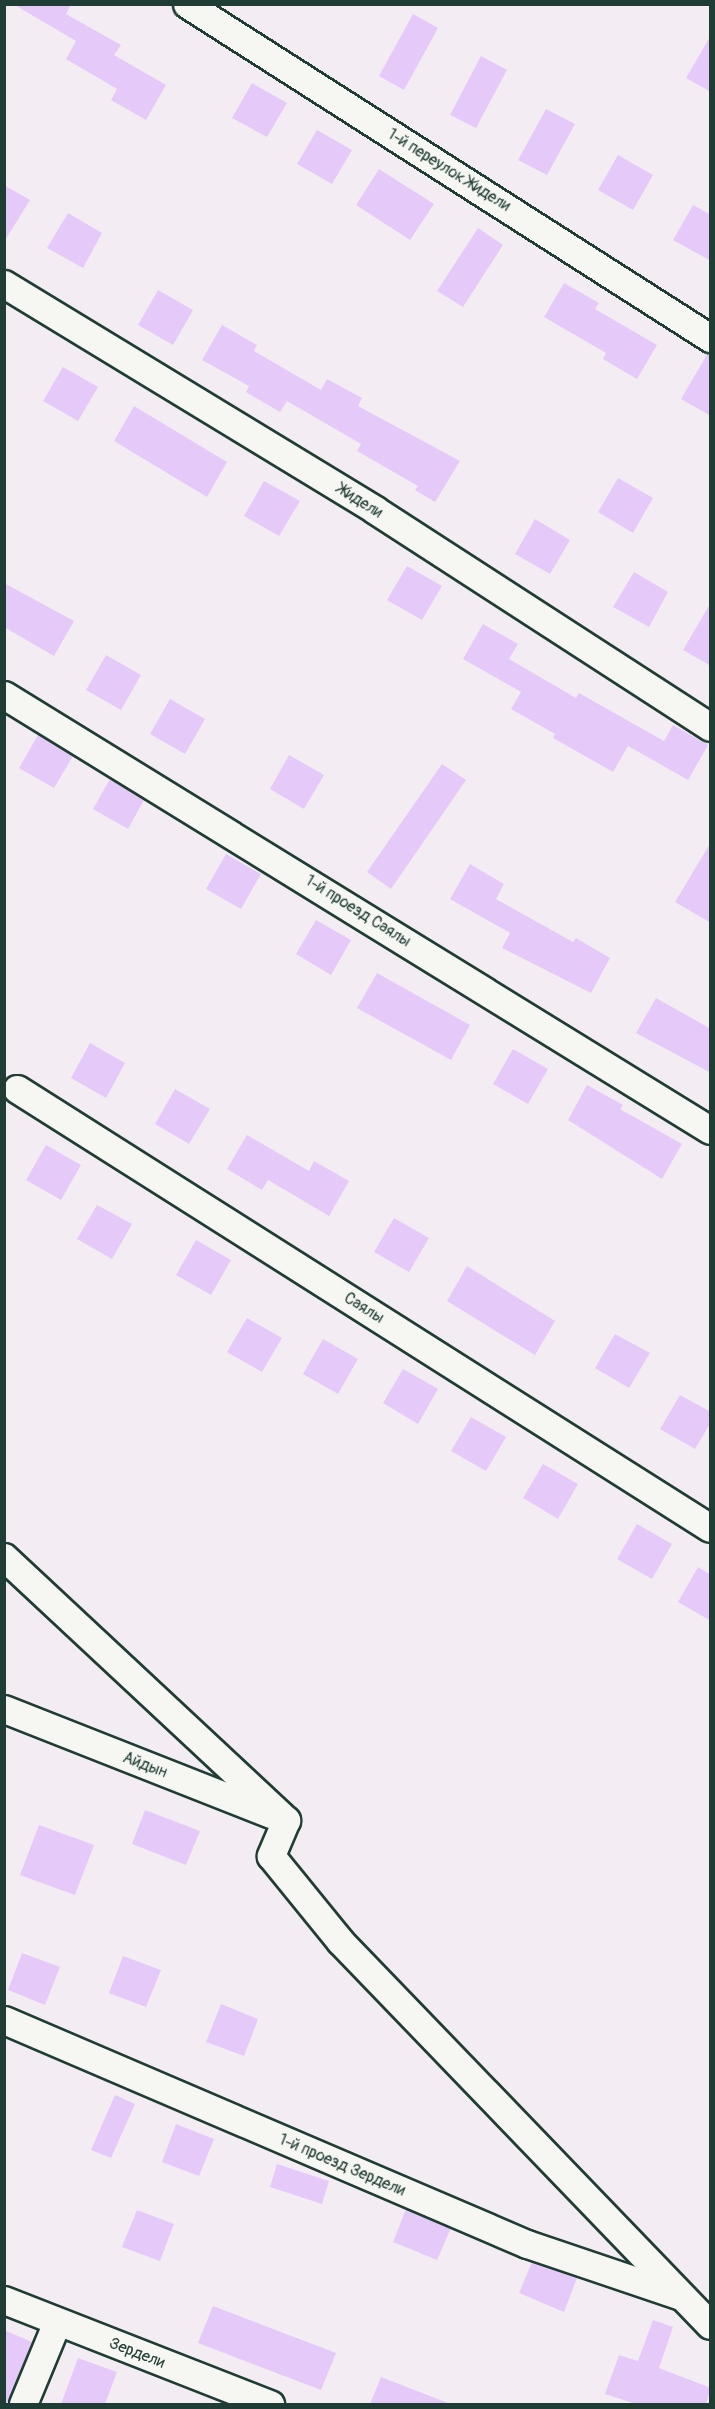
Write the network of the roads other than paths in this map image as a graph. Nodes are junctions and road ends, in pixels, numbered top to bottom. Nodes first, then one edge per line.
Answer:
1 (187, 4) edge
2 (4, 284) edge
3 (711, 338) edge
4 (4, 695) edge
5 (711, 727) edge
6 (17, 1089) dead end
7 (711, 1130) edge
8 (711, 1528) edge
9 (4, 1557) edge
10 (4, 1709) edge
11 (286, 1820) junction
12 (4, 2020) edge
13 (684, 2297) junction
14 (4, 2300) edge
15 (57, 2322) junction
16 (711, 2325) edge
17 (23, 2404) edge
18 (270, 2404) edge

1 - 3 street, 1-й переулок Жидели
2 - 5 street, Жидели
4 - 7 street, 1-й проезд Саялы
6 - 8 street, Саялы
9 - 11 street
10 - 11 street, Айдын
11 - 13 street
12 - 13 street, 1-й проезд Зердели
13 - 16 street
14 - 15 street, Зердели
15 - 17 street
15 - 18 street, Зердели

